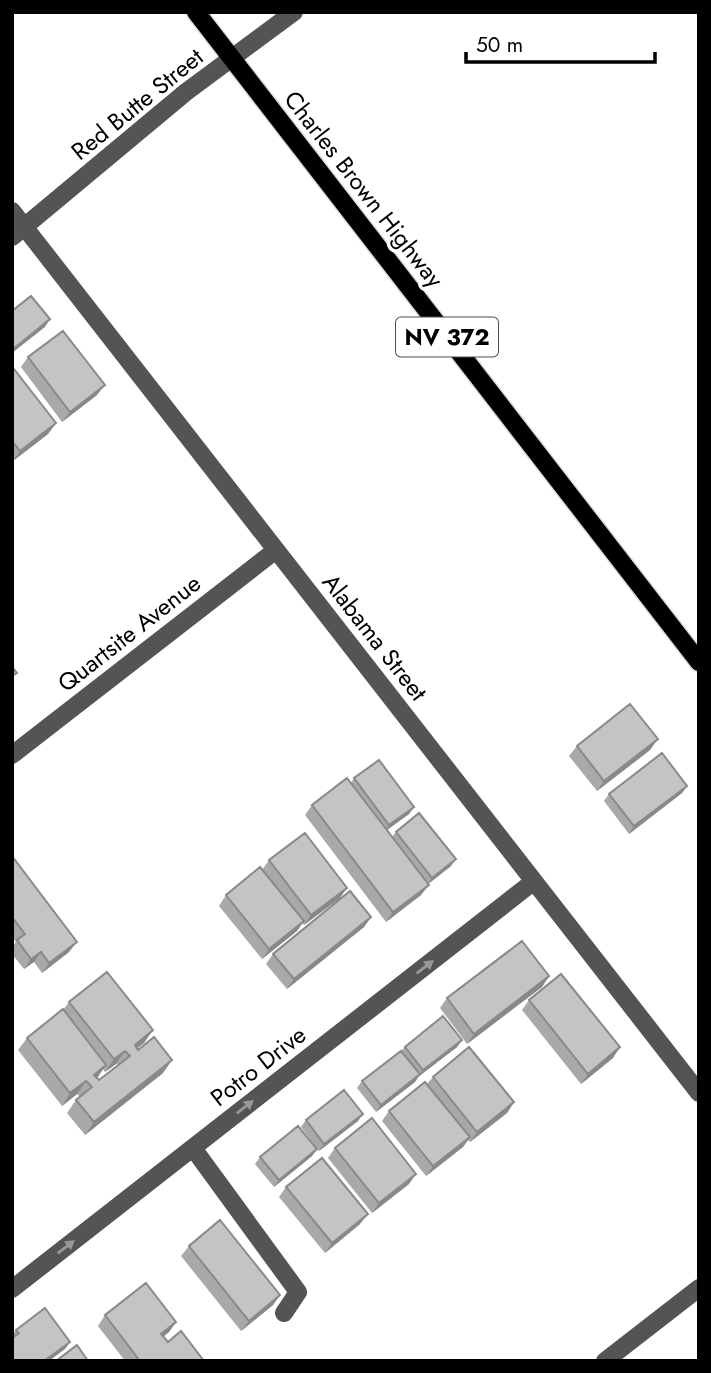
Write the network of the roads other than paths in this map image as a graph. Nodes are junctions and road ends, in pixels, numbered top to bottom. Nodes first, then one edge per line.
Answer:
1 (196, 12) edge
2 (294, 12) edge
3 (232, 58) junction
4 (12, 211) edge
5 (18, 232) edge
6 (275, 550) junction
7 (699, 662) edge
8 (12, 755) edge
9 (533, 882) junction
10 (699, 1093) edge
11 (193, 1148) junction
12 (699, 1288) edge
13 (12, 1289) edge
14 (284, 1313) dead end
15 (605, 1361) edge

1 - 3 main road, Charles Brown Highway / NV 372
2 - 3 street, Red Butte Street
3 - 5 street, Red Butte Street
3 - 7 main road, Charles Brown Highway / NV 372
4 - 5 street, Alabama Street
5 - 6 street, Alabama Street
6 - 8 street, Quartsite Avenue
6 - 9 street, Alabama Street
9 - 10 street, Alabama Street
11 -> 9 street, Potro Drive
13 -> 11 street, Potro Drive
11 - 14 street
12 - 15 street

